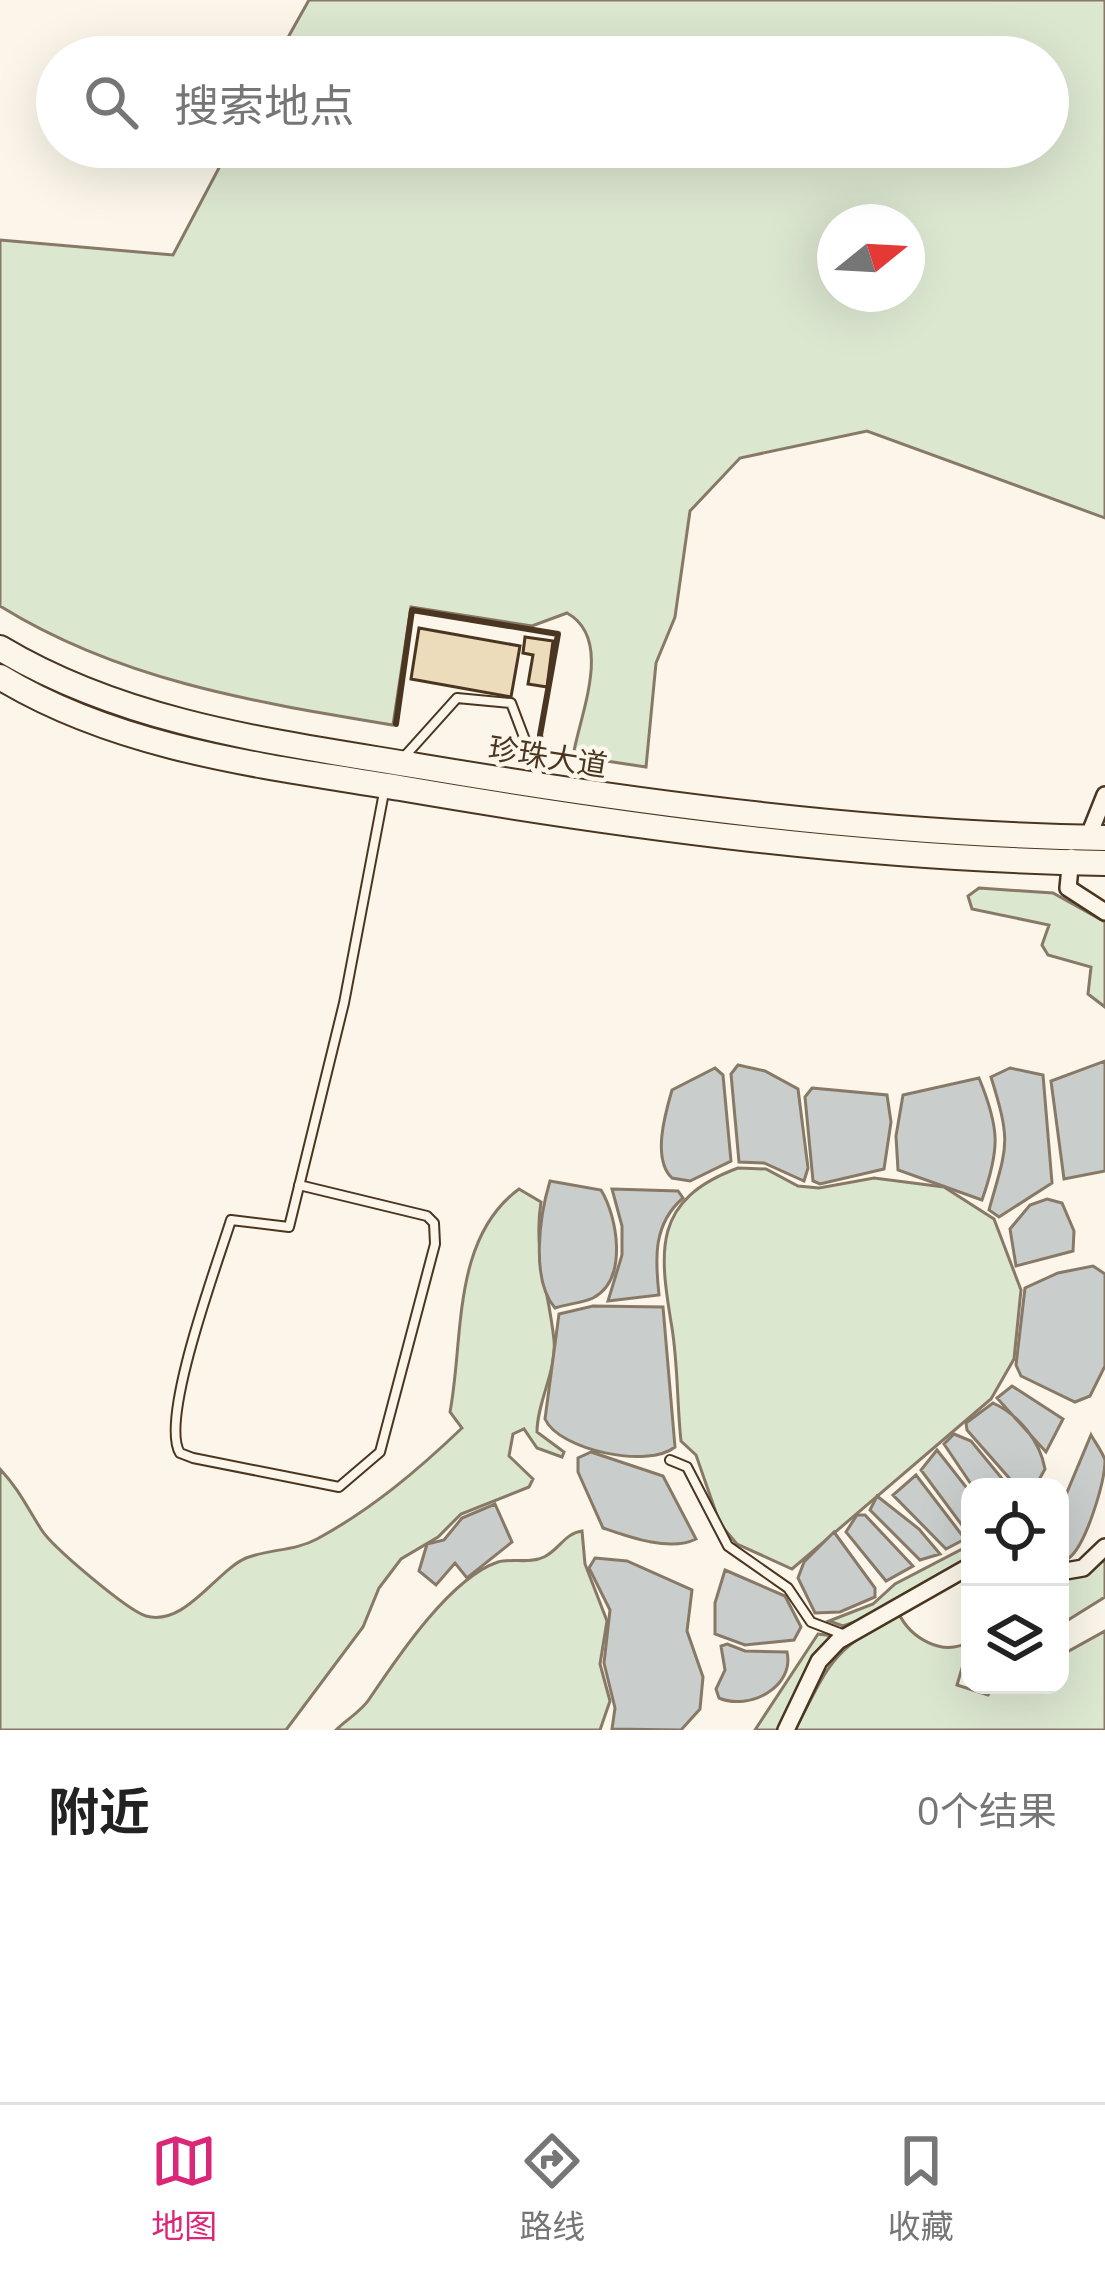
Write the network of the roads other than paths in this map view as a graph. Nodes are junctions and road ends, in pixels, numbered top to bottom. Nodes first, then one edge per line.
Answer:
1 (0, 648) edge
2 (0, 677) edge
3 (400, 763) junction
4 (385, 786) junction
5 (542, 787) junction
6 (1105, 795) edge
7 (1097, 837) edge
8 (1066, 862) junction
9 (1105, 862) edge
10 (1105, 912) edge
11 (299, 1185) junction
12 (670, 1460) dead end
13 (1105, 1547) edge
14 (1069, 1570) edge
15 (961, 1571) edge
16 (847, 1636) junction
17 (786, 1730) edge

1 - 3 highway, 珍珠大道
2 - 4 highway, 珍珠大道
3 - 5 highway, 珍珠大道
3 - 5 lane
4 - 8 highway, 珍珠大道
4 - 11 lane
5 - 7 highway, 珍珠大道
6 - 7 street
7 - 8 street
8 - 9 highway, 珍珠大道
8 - 10 street
11 - 11 lane
12 - 16 lane
13 - 14 street
15 - 16 street
16 - 17 street

